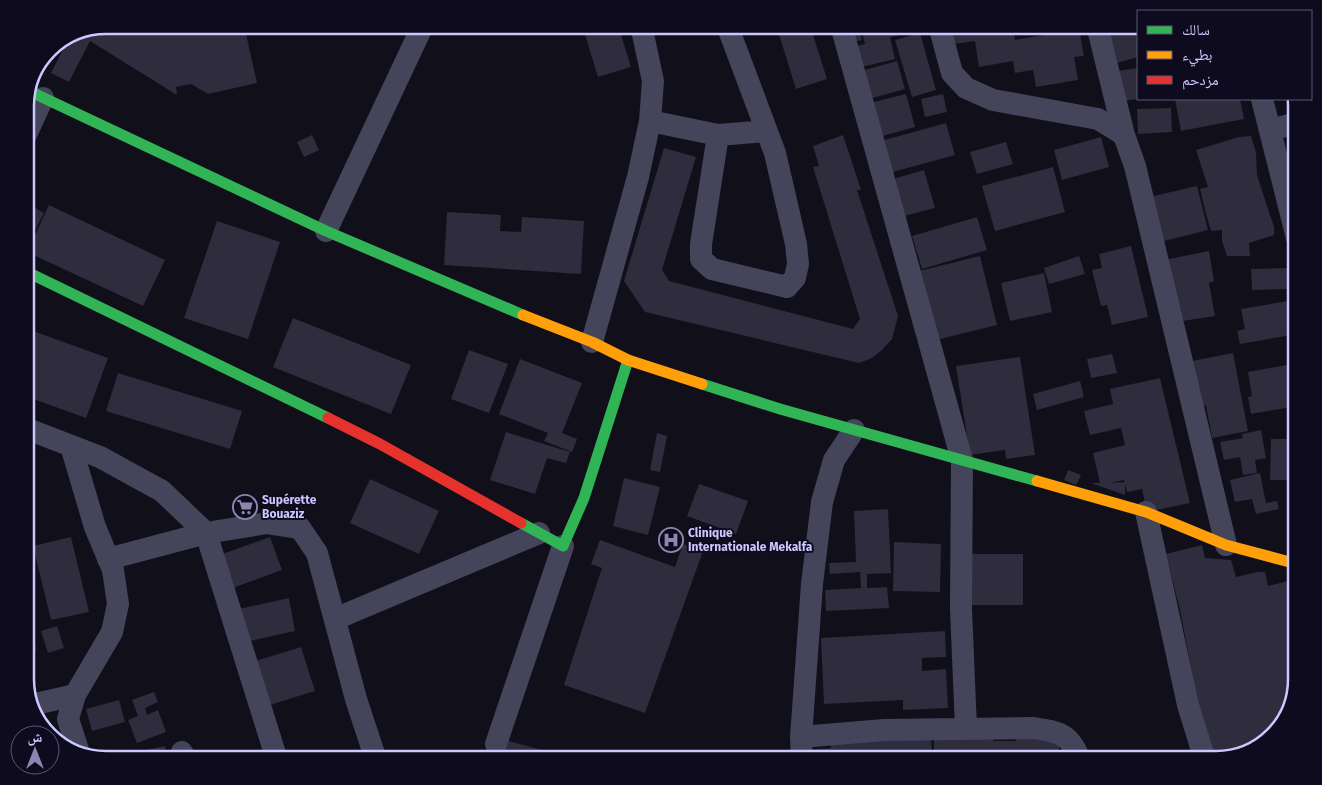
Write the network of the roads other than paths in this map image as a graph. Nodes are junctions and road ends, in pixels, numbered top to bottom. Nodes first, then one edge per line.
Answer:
1 (419, 34) edge
2 (643, 34) edge
3 (730, 34) edge
4 (844, 34) edge
5 (941, 34) edge
6 (1099, 34) edge
7 (36, 95) edge
8 (1262, 100) edge
9 (650, 121) junction
10 (1288, 125) edge
11 (1270, 130) junction
12 (766, 131) junction
13 (718, 135) junction
14 (1124, 135) junction
15 (1288, 202) edge
16 (326, 231) junction
17 (34, 275) edge
18 (592, 342) junction
19 (628, 360) junction
20 (854, 430) junction
21 (34, 432) edge
22 (71, 446) junction
23 (962, 460) junction
24 (1146, 512) junction
25 (206, 533) junction
26 (540, 533) junction
27 (1226, 545) junction
28 (563, 546) junction
29 (108, 559) junction
30 (1288, 562) edge
31 (335, 619) junction
32 (75, 696) junction
33 (38, 704) edge
34 (966, 728) junction
35 (801, 737) junction
36 (496, 744) dead end
37 (76, 745) edge
38 (274, 751) edge
39 (373, 751) edge
40 (802, 751) edge
41 (1077, 751) edge
42 (1202, 751) edge

1 - 16 street
2 - 9 street
3 - 12 street
4 - 23 street
5 - 14 street
6 - 14 street
7 - 16 street
8 - 11 street
9 - 13 street
9 - 18 street
10 - 11 street
11 - 15 street
12 - 13 street
12 - 13 street
14 - 27 street
16 - 18 street
17 - 26 street
18 - 19 street
19 - 20 street
19 - 28 street
20 - 23 street
20 - 35 street
21 - 22 street
22 - 25 street
22 - 29 street
23 - 24 street
23 - 34 street
24 - 27 street
24 - 42 street
25 - 29 street
25 - 31 street
25 - 38 street
26 - 28 street
26 - 31 street
27 - 30 street
28 - 36 street
29 - 32 street
31 - 39 street
32 - 33 street
32 - 37 street
34 - 35 street
34 - 41 street
35 - 40 street

